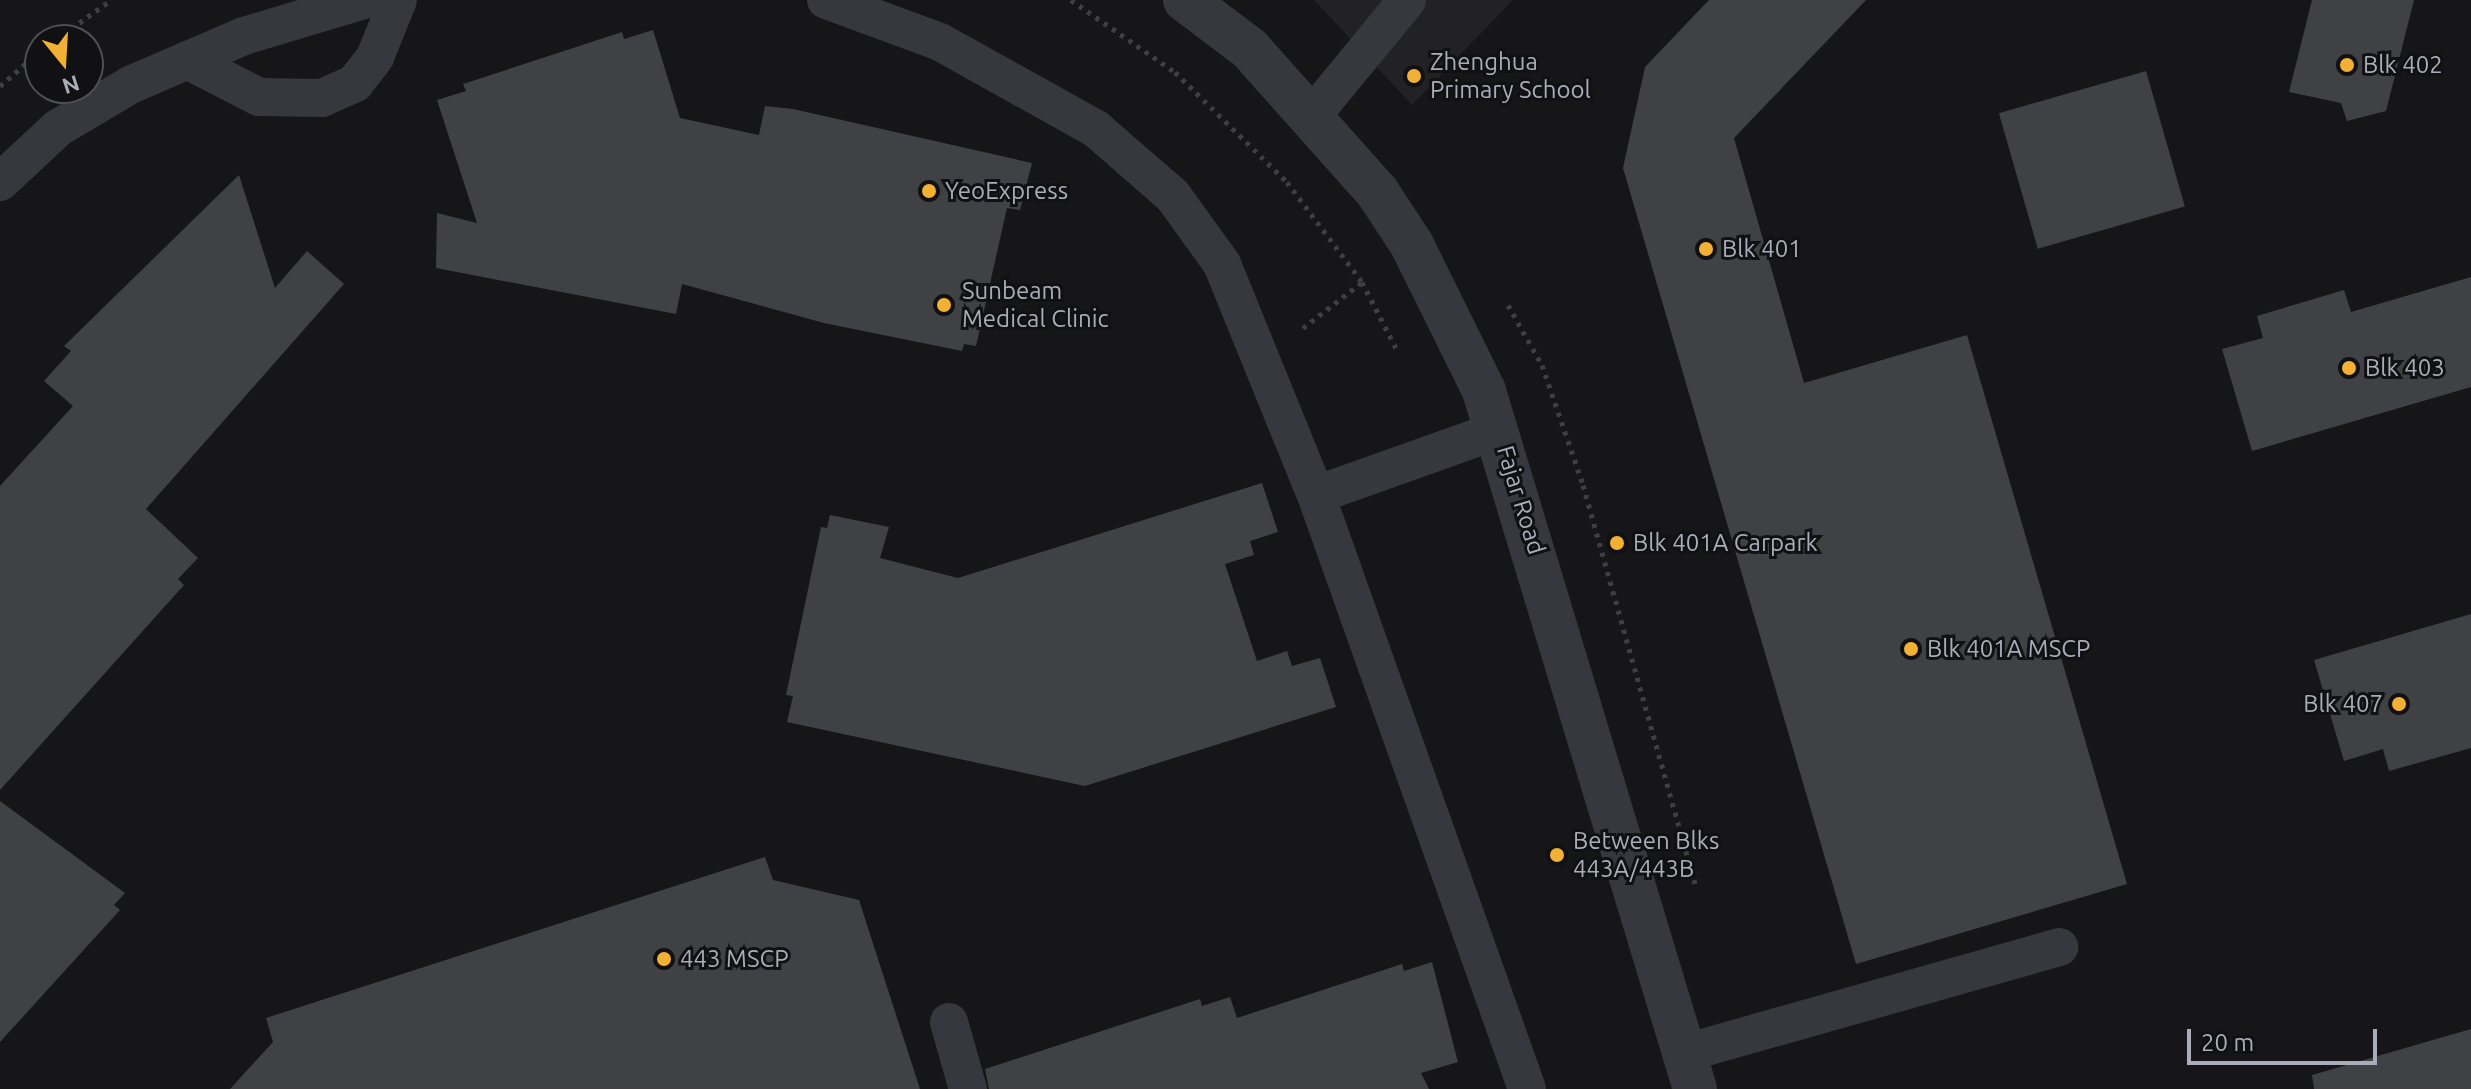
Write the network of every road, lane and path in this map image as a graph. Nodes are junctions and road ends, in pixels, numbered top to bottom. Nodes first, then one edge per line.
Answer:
1 (111, 0) edge
2 (364, 0) edge
3 (398, 0) edge
4 (826, 0) edge
5 (1071, 0) edge
6 (1185, 0) edge
7 (1407, 0) edge
8 (77, 24) edge
9 (187, 60) junction
10 (24, 65) edge
11 (0, 86) edge
12 (1311, 117) junction
13 (0, 182) edge
14 (1362, 282) junction
15 (1263, 359) junction
16 (1405, 366) dead end
17 (1499, 430) junction
18 (1316, 495) junction
19 (2059, 947) dead end
20 (949, 1022) dead end
21 (1690, 1071) edge
22 (968, 1089) edge
23 (1527, 1089) edge

1 - 8 path
2 - 9 lane
3 - 9 lane
4 - 15 lane
5 - 14 path
6 - 12 street, Fajar Road
7 - 12 lane
9 - 13 lane
10 - 11 path
12 - 17 street, Fajar Road
14 - 15 path
14 - 16 path
15 - 18 lane
17 - 18 lane
17 - 21 street, Fajar Road
18 - 23 lane
19 - 21 lane
20 - 22 lane

